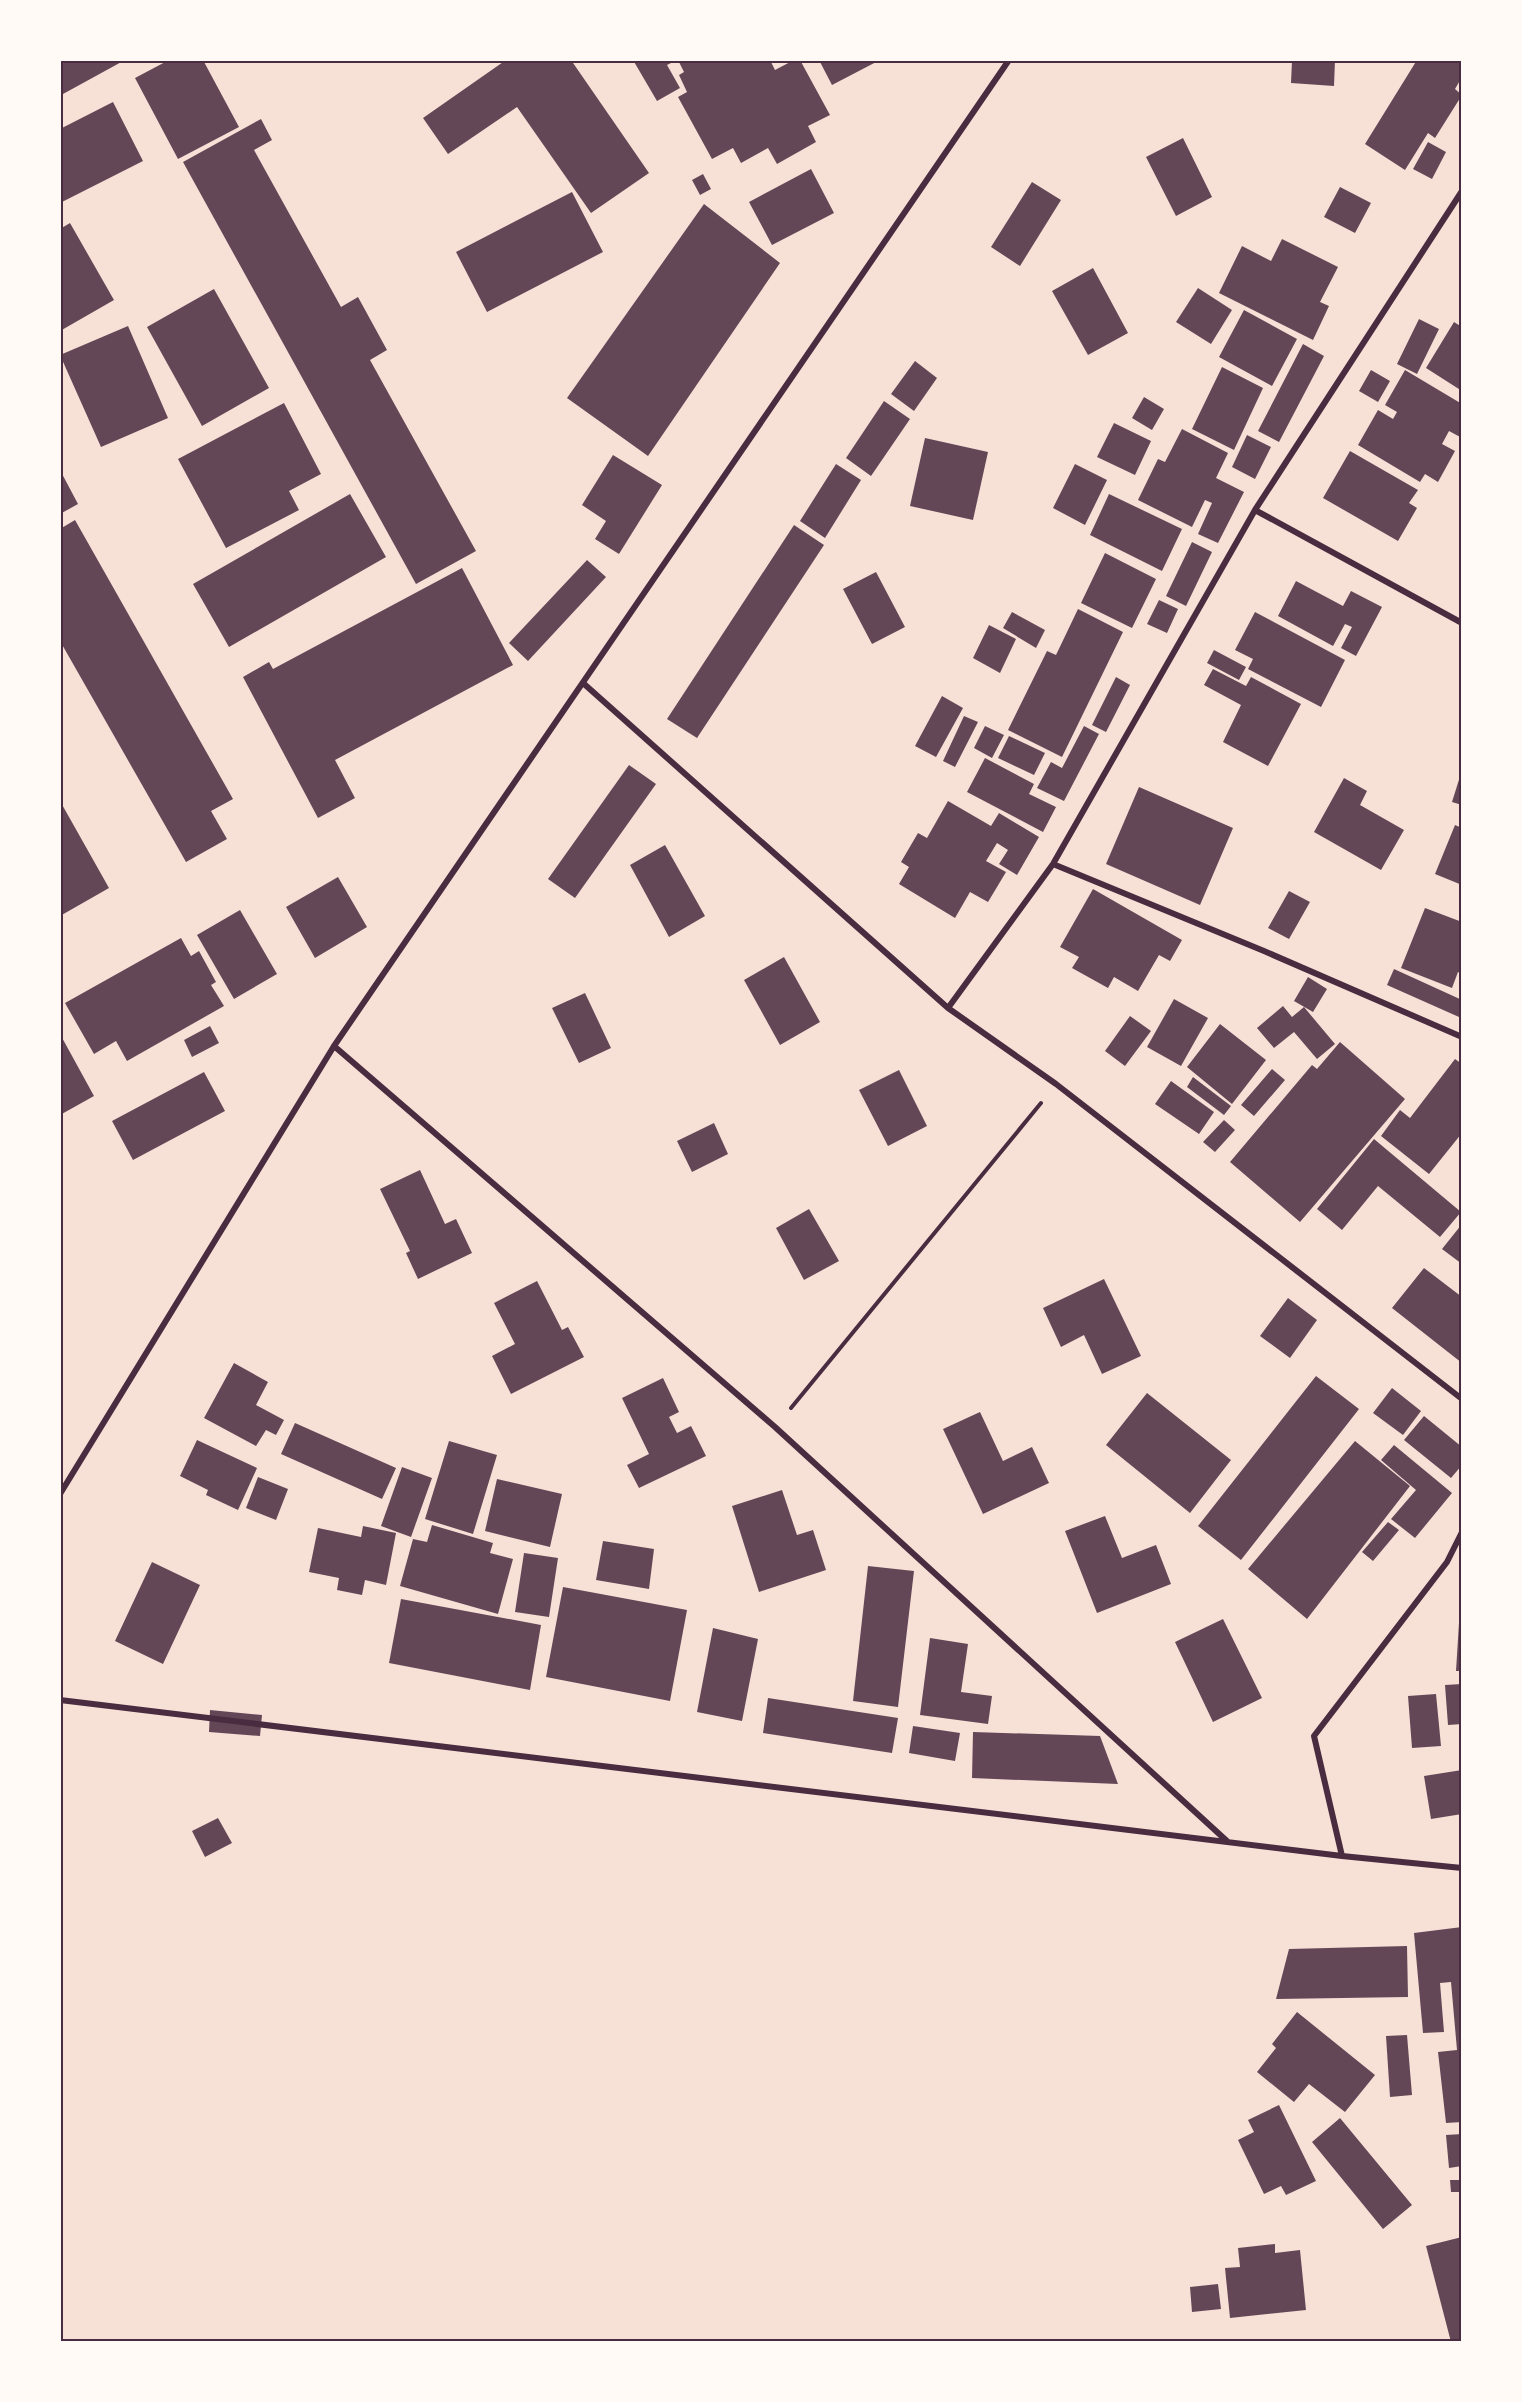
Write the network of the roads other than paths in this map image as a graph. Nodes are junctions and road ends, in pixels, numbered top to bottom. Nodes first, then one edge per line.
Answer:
1 (1009, 60) edge
2 (1462, 191) edge
3 (1255, 510) junction
4 (1462, 623) edge
5 (583, 683) junction
6 (1053, 864) junction
7 (948, 1008) junction
8 (1462, 1037) edge
9 (334, 1046) junction
10 (1462, 1399) edge
11 (60, 1494) edge
12 (1462, 1532) edge
13 (60, 1700) edge
14 (1228, 1842) junction
15 (1342, 1856) junction
16 (1462, 1868) edge

1 - 5 street
2 - 3 street
3 - 4 street
3 - 6 street
5 - 7 street
5 - 9 street
6 - 7 street
6 - 8 street
7 - 10 street
9 - 11 street
9 - 14 street
12 - 15 street
13 - 14 street
14 - 15 street
15 - 16 street

